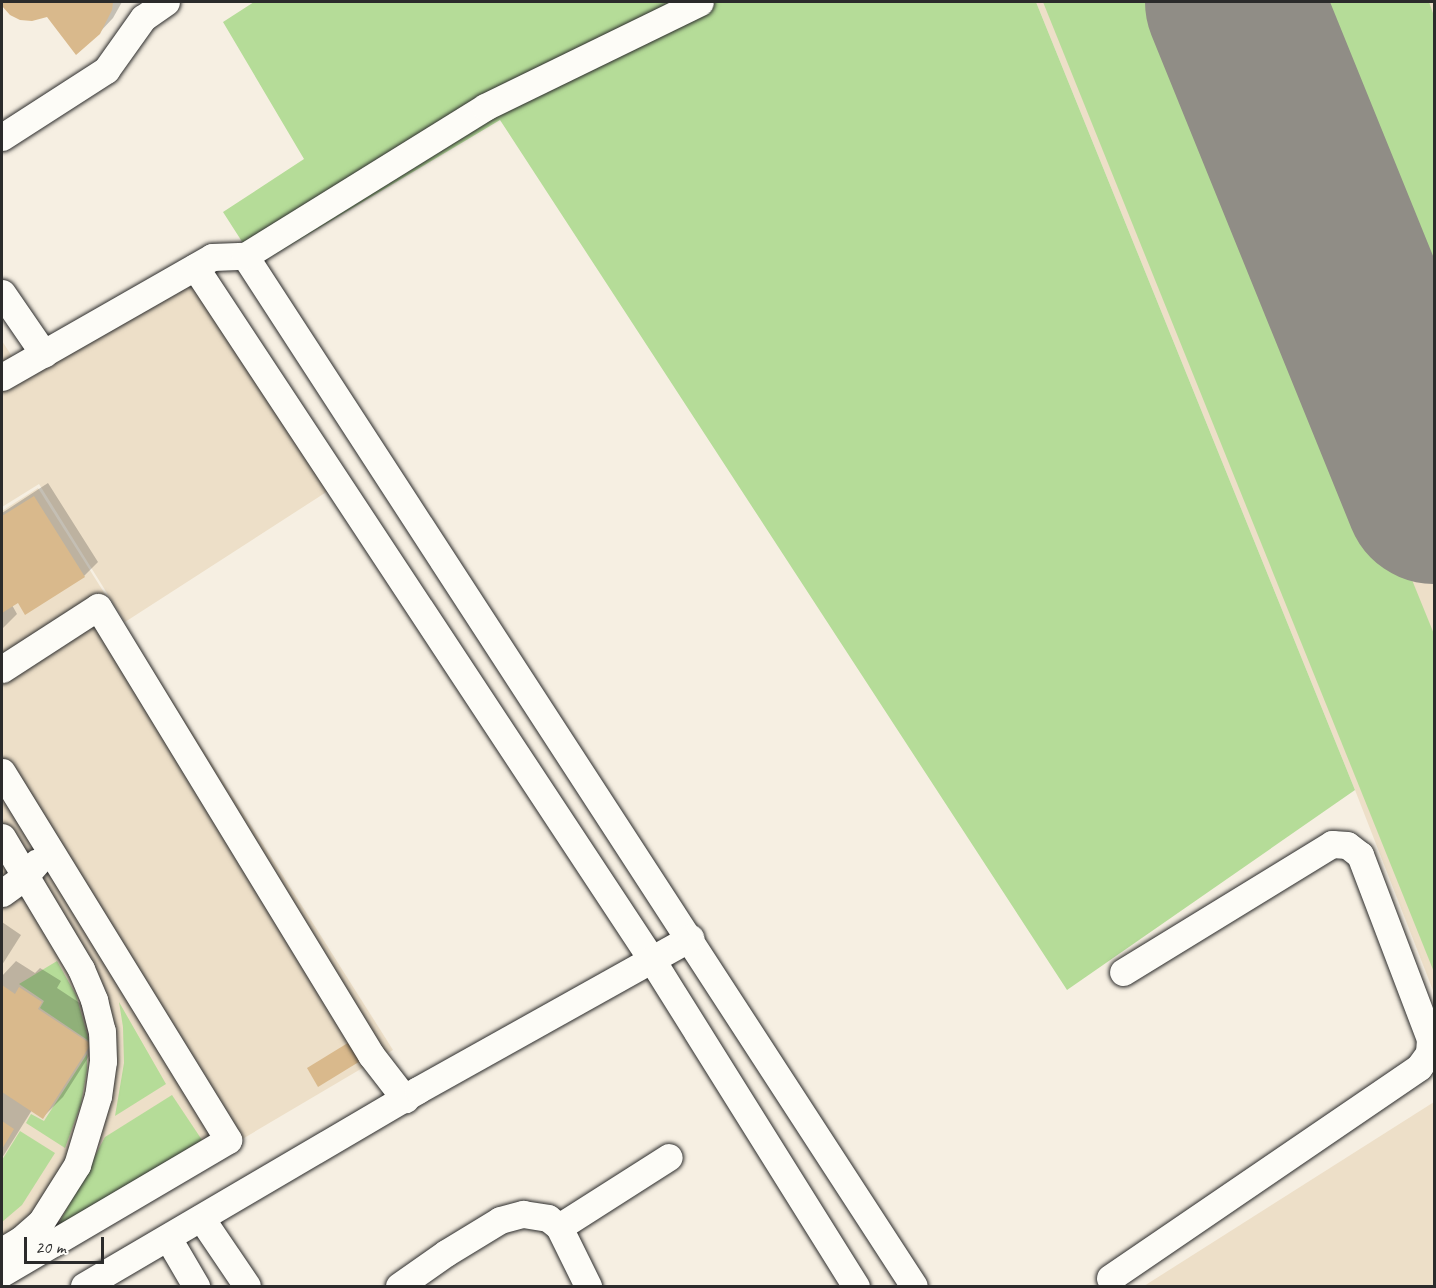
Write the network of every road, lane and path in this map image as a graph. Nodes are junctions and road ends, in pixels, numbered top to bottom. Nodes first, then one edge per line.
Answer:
1 (166, 2) edge
2 (700, 2) edge
3 (2, 137) edge
4 (244, 256) junction
5 (195, 267) junction
6 (2, 294) edge
7 (44, 354) junction
8 (2, 377) edge
9 (2, 669) edge
10 (527, 692) junction
11 (489, 712) junction
12 (2, 772) edge
13 (2, 837) edge
14 (48, 848) junction
15 (25, 876) junction
16 (2, 893) edge
17 (690, 938) junction
18 (652, 960) junction
19 (1123, 972) dead end
20 (405, 1099) junction
21 (669, 1157) dead end
22 (201, 1218) junction
23 (559, 1227) junction
24 (168, 1238) junction
25 (2, 1251) edge
26 (2, 1274) edge
27 (1107, 1284) edge
28 (84, 1287) edge
29 (196, 1287) edge
30 (247, 1287) edge
31 (399, 1287) edge
32 (588, 1287) edge
33 (856, 1287) edge
34 (914, 1287) edge

1 - 3 street
2 - 4 street
4 - 5 street
4 - 10 street
5 - 7 street
5 - 11 street
6 - 7 street
7 - 8 street
9 - 20 street
10 - 11 street
10 - 17 street
11 - 18 street
12 - 14 street
13 - 15 street
14 - 15 street
14 - 26 street
15 - 16 street
15 - 25 street
17 - 18 street
17 - 34 street
18 - 20 street
18 - 33 street
19 - 27 street
20 - 22 street
21 - 23 street
22 - 24 street
22 - 30 street
23 - 31 street
23 - 32 street
24 - 28 street
24 - 29 street

